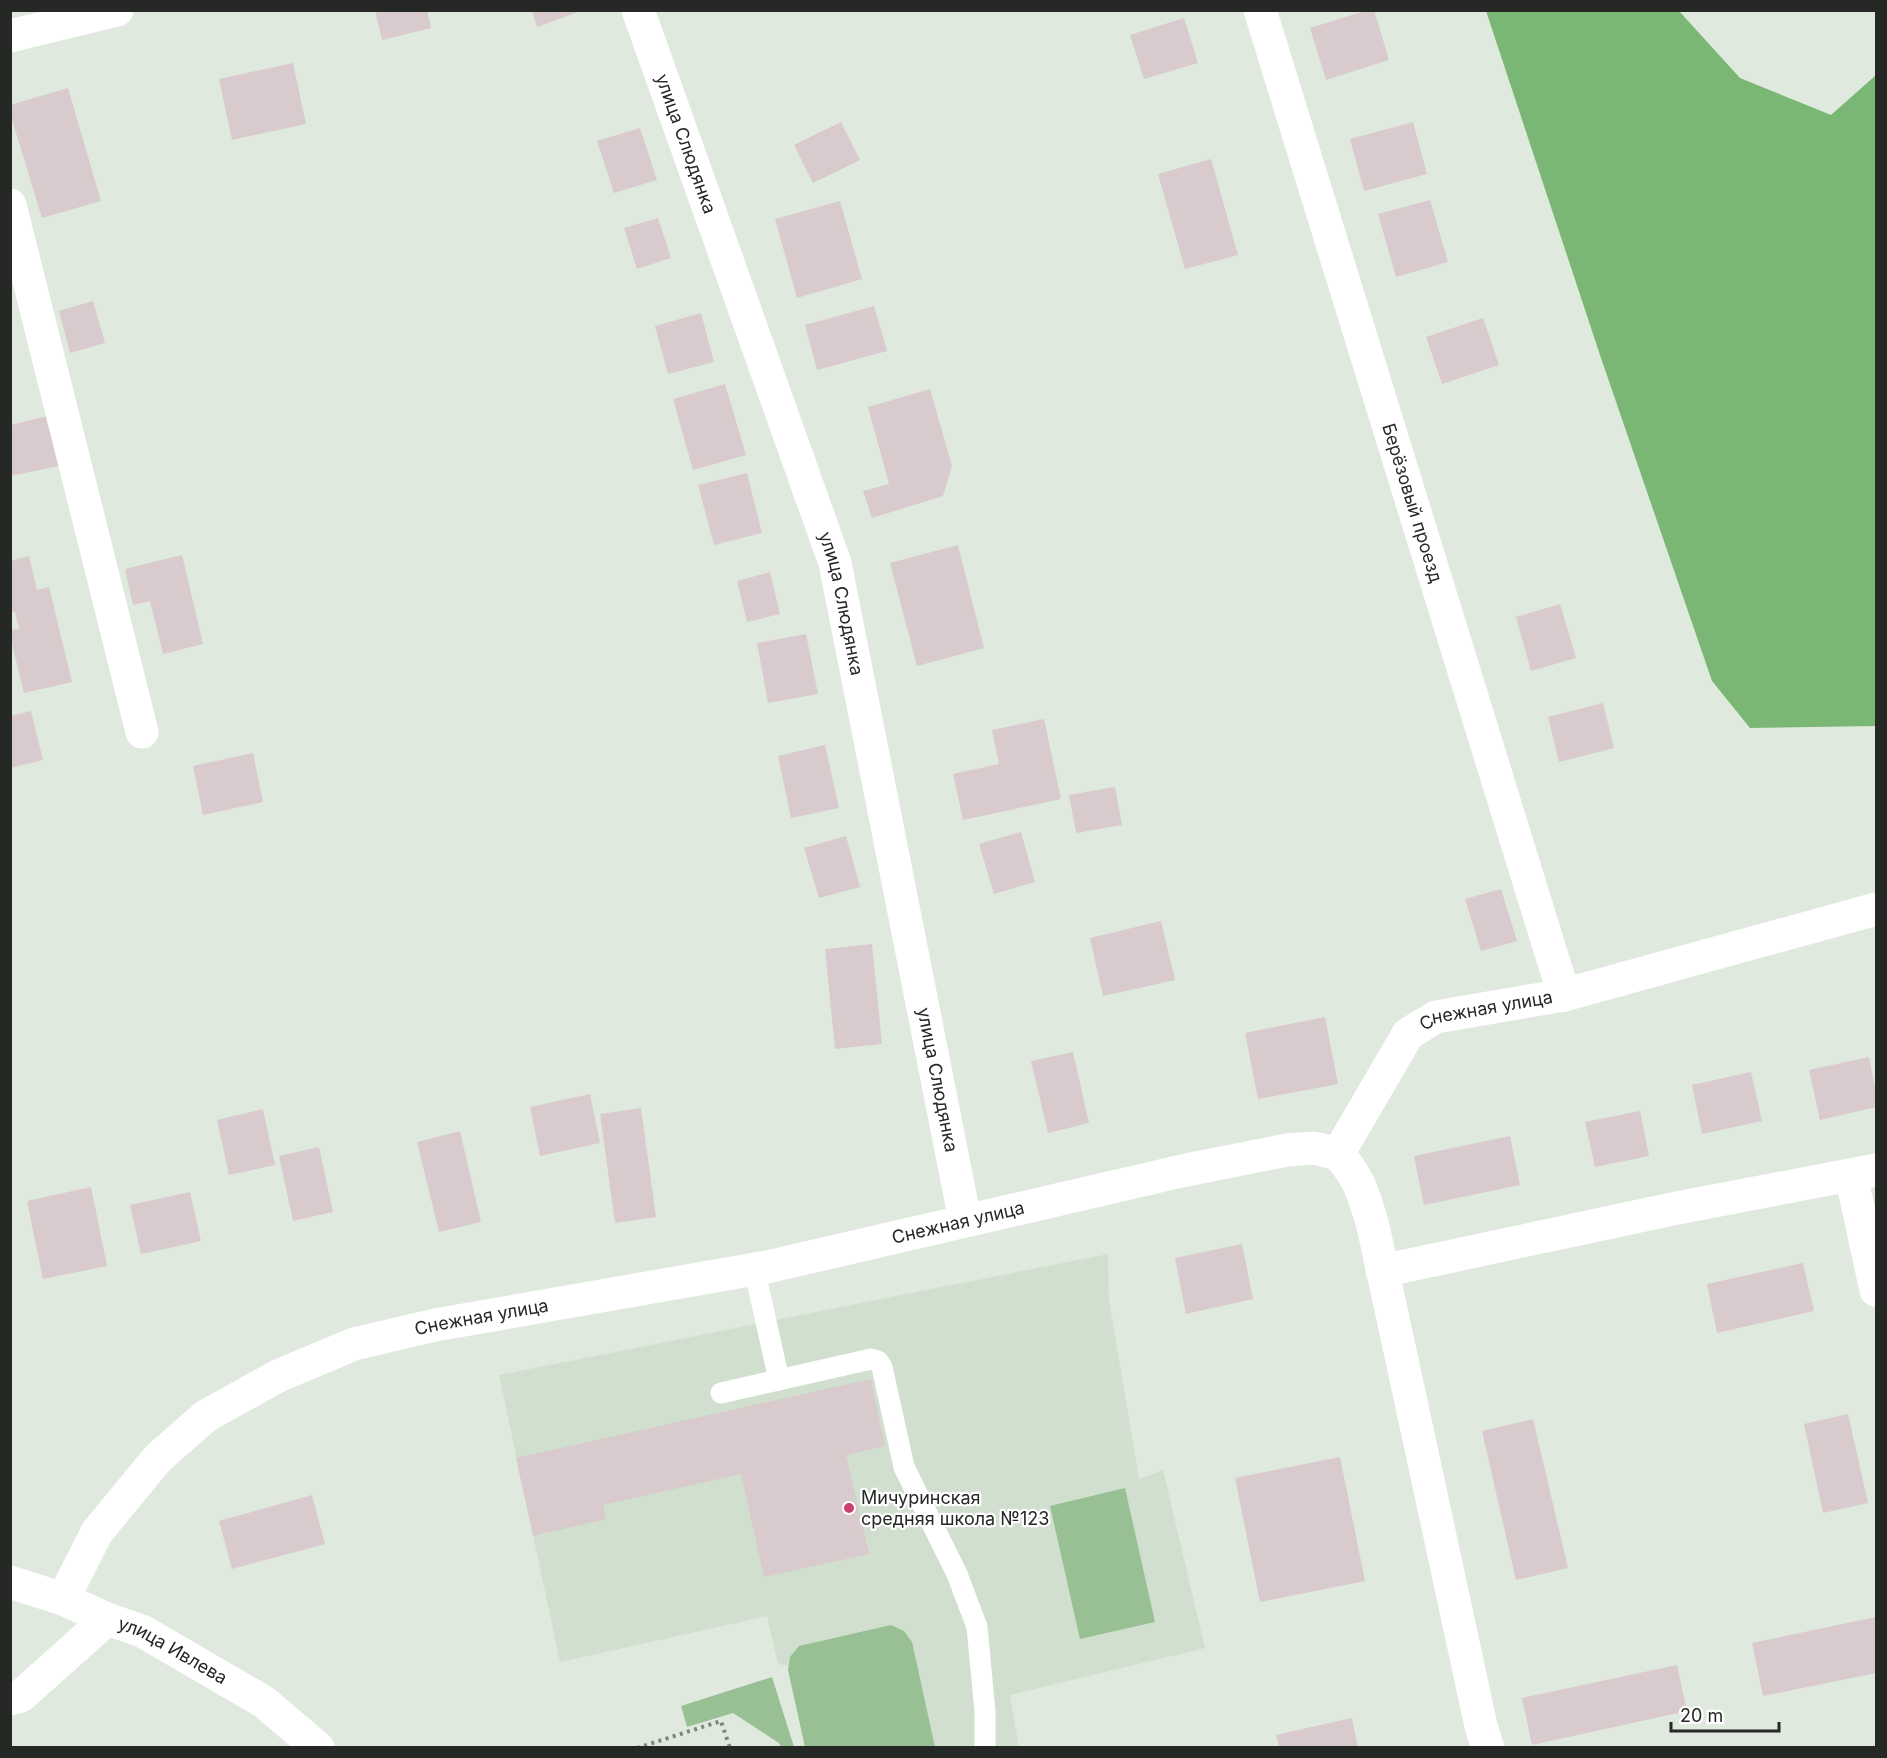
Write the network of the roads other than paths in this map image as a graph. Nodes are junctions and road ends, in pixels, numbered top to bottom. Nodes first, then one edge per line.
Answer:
1 (117, 10) edge
2 (638, 10) edge
3 (1260, 10) edge
4 (10, 36) edge
5 (10, 205) edge
6 (142, 732) dead end
7 (1876, 909) edge
8 (1564, 995) junction
9 (1338, 1154) junction
10 (1864, 1173) edge
11 (965, 1220) junction
12 (754, 1268) junction
13 (1382, 1270) junction
14 (1876, 1290) edge
15 (779, 1380) junction
16 (721, 1393) dead end
17 (10, 1582) edge
18 (63, 1599) junction
19 (107, 1619) junction
20 (10, 1699) edge
21 (318, 1748) edge
22 (985, 1748) edge
23 (1488, 1748) edge

1 - 4 street
2 - 11 street, улица Слюдянка
3 - 8 street, Берёзовый проезд
5 - 6 street
7 - 8 street, Снежная улица
8 - 9 street, Снежная улица
9 - 11 street, Снежная улица
9 - 13 street
10 - 13 street
10 - 14 street
11 - 12 street, Снежная улица
12 - 15 lane
12 - 18 street, Снежная улица
13 - 23 street
15 - 16 lane
15 - 22 lane
17 - 18 street, улица Ивлева
18 - 19 street, улица Ивлева
19 - 20 street
19 - 21 street, улица Ивлева

